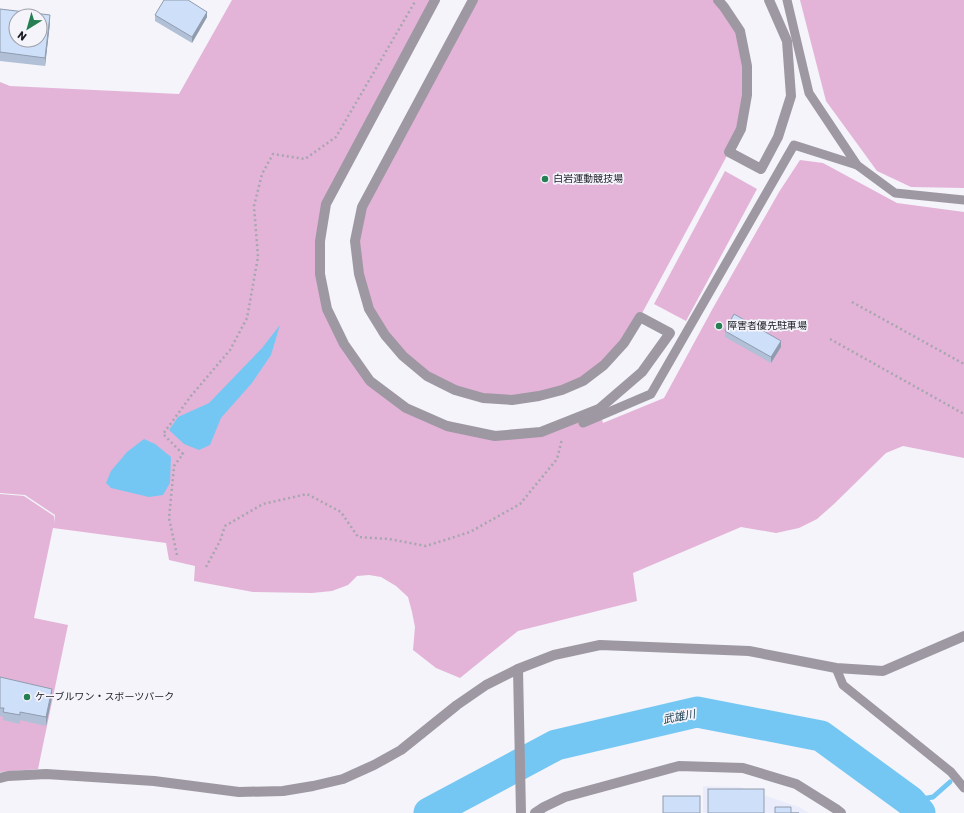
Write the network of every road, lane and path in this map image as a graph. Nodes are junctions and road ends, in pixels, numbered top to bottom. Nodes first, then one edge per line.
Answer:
1 (416, 0) edge
2 (435, 0) edge
3 (473, 0) edge
4 (718, 0) edge
5 (769, 0) edge
6 (787, 0) edge
7 (857, 165) junction
8 (964, 200) edge
9 (852, 302) dead end
10 (830, 339) dead end
11 (964, 364) edge
12 (964, 414) edge
13 (583, 423) dead end
14 (562, 439) dead end
15 (177, 555) dead end
16 (206, 567) dead end
17 (964, 636) edge
18 (836, 668) junction
19 (518, 669) junction
20 (0, 778) edge
21 (964, 788) edge
22 (521, 809) edge
23 (535, 813) edge
24 (841, 813) edge

1 - 15 path
2 - 3 street
4 - 5 street
6 - 7 lane
7 - 8 lane
7 - 13 lane
9 - 11 path
10 - 12 path
14 - 16 path
17 - 18 street
18 - 19 street
18 - 21 lane
19 - 20 street
19 - 22 street
23 - 24 street

